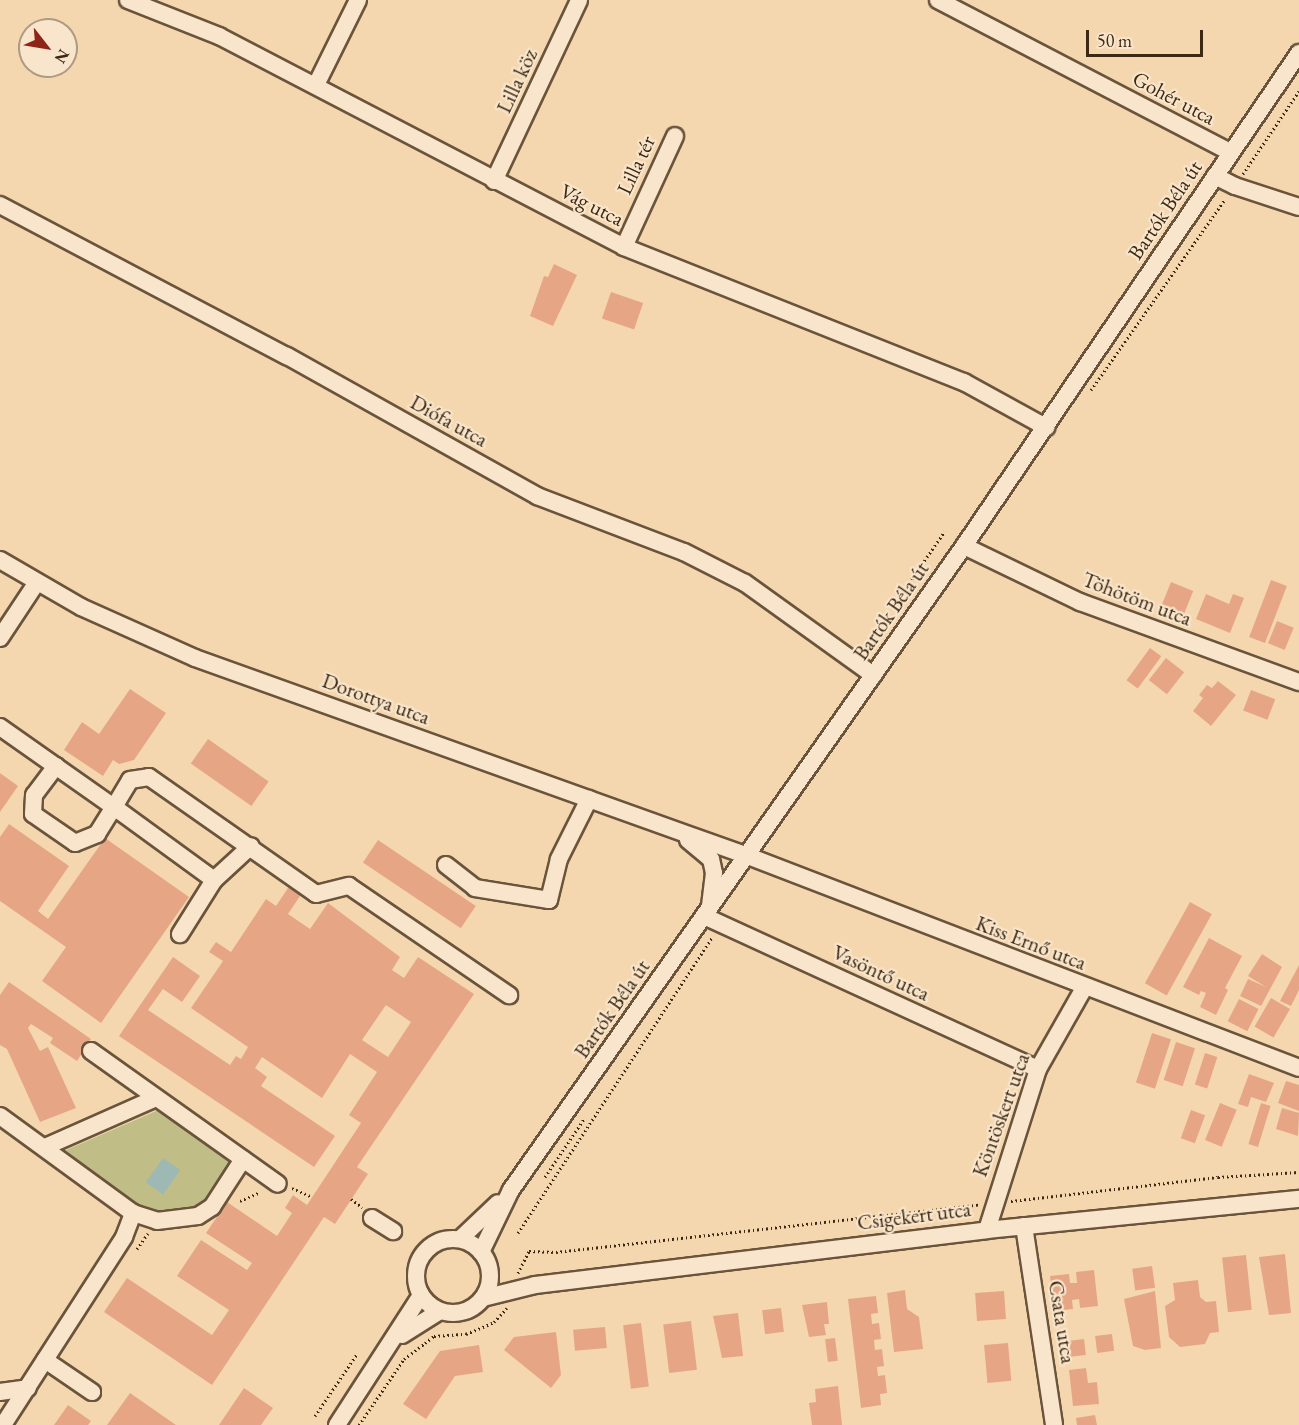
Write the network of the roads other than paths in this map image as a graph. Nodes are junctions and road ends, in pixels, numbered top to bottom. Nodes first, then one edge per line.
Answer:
1 (128, 0) edge
2 (358, 0) edge
3 (579, 0) edge
4 (938, 0) edge
5 (1299, 53) edge
6 (316, 85) junction
7 (675, 136) dead end
8 (1230, 152) junction
9 (1215, 176) junction
10 (494, 181) junction
11 (0, 205) edge
12 (1299, 207) edge
13 (624, 247) junction
14 (1046, 427) junction
15 (964, 546) junction
16 (0, 560) edge
17 (37, 582) junction
18 (0, 638) edge
19 (873, 675) junction
20 (1299, 681) edge
21 (0, 727) edge
22 (56, 766) junction
23 (590, 799) junction
24 (114, 807) junction
25 (664, 826) junction
26 (251, 846) junction
27 (748, 856) junction
28 (446, 865) dead end
29 (214, 880) junction
30 (712, 917) junction
31 (180, 934) dead end
32 (1084, 988) junction
33 (509, 995) dead end
34 (91, 1051) dead end
35 (1299, 1068) edge
36 (1038, 1070) junction
37 (156, 1098) junction
38 (0, 1116) edge
39 (45, 1147) junction
40 (243, 1159) junction
41 (278, 1184) dead end
42 (511, 1190) junction
43 (1299, 1199) edge
44 (133, 1213) junction
45 (368, 1213) road end
46 (1024, 1226) junction
47 (987, 1230) junction
48 (393, 1231) dead end
49 (460, 1239) junction
50 (482, 1251) junction
51 (490, 1275) junction
52 (535, 1285) junction
53 (421, 1295) junction
54 (483, 1298) junction
55 (440, 1311) junction
56 (393, 1344) junction
57 (45, 1360) junction
58 (28, 1388) junction
59 (0, 1392) edge
60 (92, 1392) dead end
61 (3, 1425) edge
62 (337, 1425) edge
63 (1054, 1425) edge

1 - 6 street, Vág utca
2 - 6 street
3 - 10 street, Lilla köz
4 - 8 street, Gohér utca
5 - 8 street, Bartók Béla út
6 - 10 street, Vág utca
7 - 13 street, Lilla tér
8 - 9 street, Bartók Béla út
9 - 12 street
9 - 14 street, Bartók Béla út
10 - 13 street, Vág utca
11 - 19 street, Diófa utca
13 - 14 street, Vág utca
14 - 15 street, Bartók Béla út
15 - 19 street, Bartók Béla út
15 - 20 street, Töhötöm utca
16 - 17 street, Dorottya utca
17 - 18 street
17 - 23 street, Dorottya utca
19 - 27 street, Bartók Béla út
21 - 22 street
22 - 24 street
22 - 24 street
23 - 25 street, Dorottya utca
23 - 28 street
24 - 26 street
24 - 29 street
25 - 27 street, Dorottya utca
25 - 30 street
26 - 29 street
26 - 33 street
27 - 30 street, Bartók Béla út
27 - 32 street, Kiss Ernő utca
29 - 31 street
30 - 36 street, Vasöntő utca
30 - 42 street, Bartók Béla út
32 - 35 street, Kiss Ernő utca
32 - 36 street, Köntöskert utca
34 - 37 street
36 - 47 street, Köntöskert utca
37 - 39 street
37 - 40 street
38 - 39 street
39 - 44 street
40 - 41 street
40 - 44 street
42 - 49 street
42 - 50 street
43 - 46 street, Csigekert utca
44 - 57 street
45 - 48 street
46 - 47 street, Csigekert utca
46 - 63 street, Csata utca
47 - 52 street, Csigekert utca
49 - 50 street
49 - 53 street
50 - 51 street
51 - 52 street
51 - 54 street
52 - 54 street
53 - 55 street
53 - 56 street
54 - 55 street
55 - 56 street
56 - 62 street
57 - 58 street
57 - 60 street
58 - 59 street
58 - 61 street

